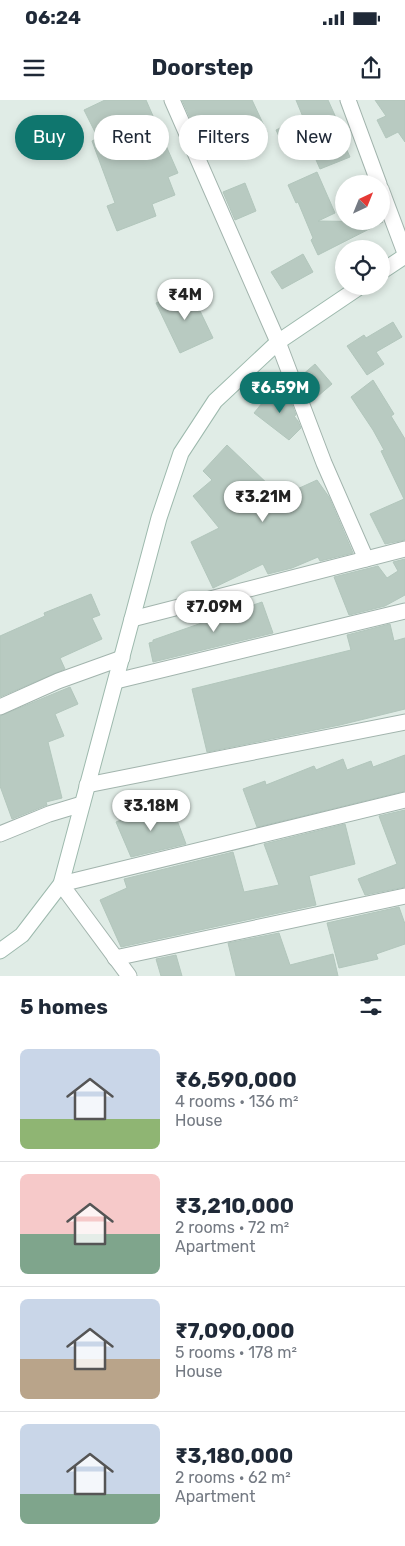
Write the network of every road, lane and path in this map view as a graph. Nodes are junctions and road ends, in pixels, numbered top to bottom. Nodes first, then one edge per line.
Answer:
1 (172, 100) edge
2 (348, 100) edge
3 (376, 175) edge
4 (390, 213) edge
5 (405, 254) edge
6 (390, 265) edge
7 (348, 295) edge
8 (278, 342) junction
9 (405, 549) edge
10 (366, 560) junction
11 (405, 611) edge
12 (132, 619) junction
13 (122, 658) junction
14 (116, 681) junction
15 (0, 707) edge
16 (405, 722) edge
17 (87, 785) junction
18 (405, 800) edge
19 (82, 804) junction
20 (0, 834) edge
21 (61, 884) junction
22 (405, 896) edge
23 (0, 951) edge
24 (115, 958) junction
25 (129, 976) edge

1 - 8 street
2 - 3 street
4 - 5 street
5 - 6 street
7 - 8 street
8 - 10 street
8 - 12 street
9 - 10 street
10 - 12 street
11 - 14 street
12 - 13 street
13 - 14 street
13 - 15 street
14 - 17 street
16 - 17 street
17 - 19 street
18 - 21 street
19 - 20 street
19 - 21 street
21 - 23 street
21 - 24 street
22 - 24 street
24 - 25 street

